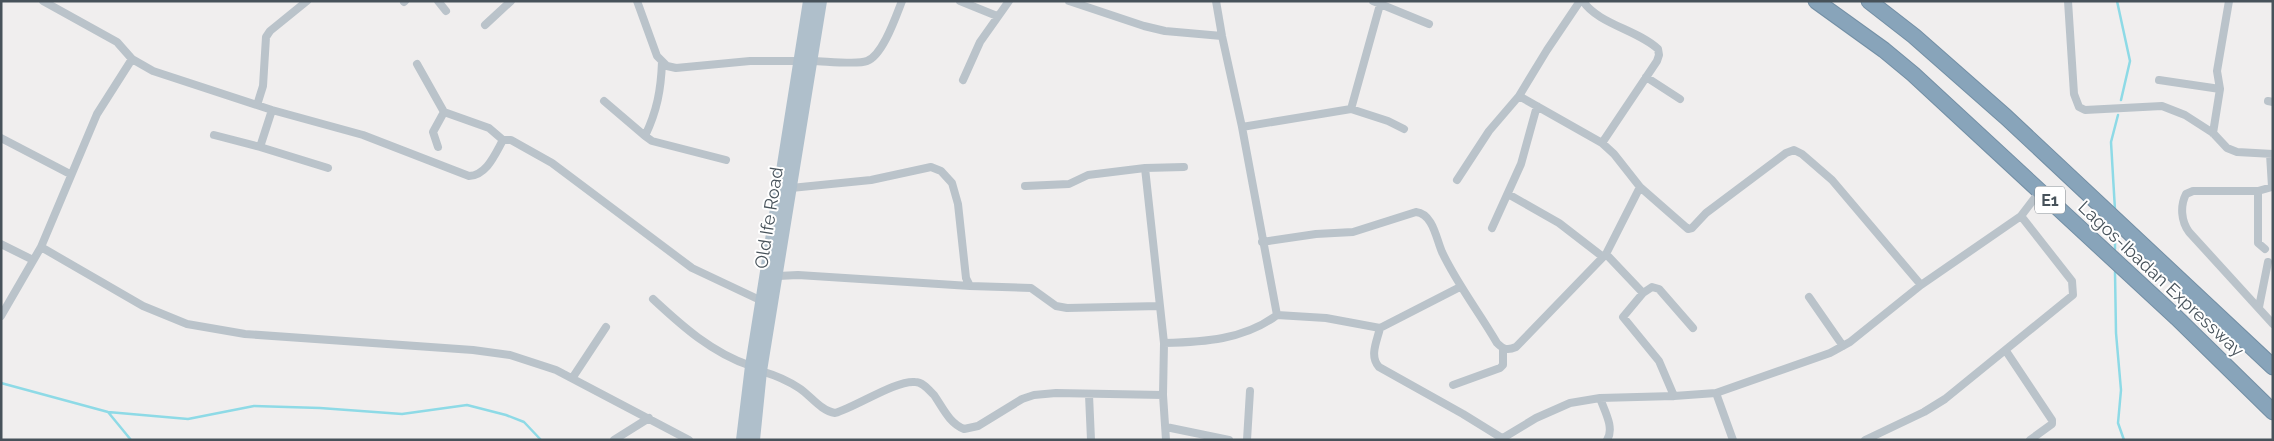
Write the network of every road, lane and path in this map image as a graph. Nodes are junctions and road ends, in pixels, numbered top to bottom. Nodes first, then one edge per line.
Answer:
1 (43, 1) edge
2 (308, 1) edge
3 (438, 1) edge
4 (511, 1) edge
5 (637, 1) edge
6 (809, 1) edge
7 (821, 1) edge
8 (902, 1) edge
9 (960, 1) edge
10 (1009, 1) edge
11 (1069, 1) edge
12 (1216, 1) edge
13 (1582, 1) edge
14 (1816, 1) edge
15 (2068, 1) edge
16 (2229, 1) edge
17 (1378, 2) edge
18 (1874, 3) edge
19 (446, 12) dead end
20 (997, 16) junction
21 (1429, 24) dead end
22 (485, 25) dead end
23 (1222, 36) junction
24 (132, 59) junction
25 (807, 61) junction
26 (662, 62) junction
27 (417, 64) dead end
28 (1646, 77) junction
29 (963, 80) dead end
30 (2158, 80) dead end
31 (802, 89) junction
32 (2220, 89) junction
33 (1519, 96) junction
34 (1680, 99) dead end
35 (604, 101) dead end
36 (257, 105) junction
37 (1537, 106) junction
38 (1351, 109) junction
39 (272, 110) junction
40 (444, 112) junction
41 (1242, 127) junction
42 (1404, 129) dead end
43 (2213, 133) junction
44 (214, 135) dead end
45 (645, 136) junction
46 (1, 138) edge
47 (503, 140) junction
48 (1602, 143) junction
49 (260, 147) junction
50 (438, 147) dead end
51 (2271, 154) edge
52 (726, 160) dead end
53 (1184, 167) dead end
54 (328, 168) dead end
55 (1145, 168) junction
56 (70, 174) junction
57 (1457, 180) dead end
58 (1025, 186) dead end
59 (1640, 187) junction
60 (791, 188) junction
61 (2040, 191) junction
62 (2258, 191) junction
63 (1508, 194) junction
64 (2021, 216) junction
65 (1492, 228) dead end
66 (1262, 242) junction
67 (1, 244) edge
68 (40, 247) junction
69 (2266, 249) dead end
70 (1604, 256) junction
71 (33, 260) junction
72 (2268, 262) dead end
73 (778, 276) junction
74 (1921, 285) junction
75 (970, 286) junction
76 (1460, 287) junction
77 (1643, 293) junction
78 (1809, 297) dead end
79 (653, 299) dead end
80 (762, 301) junction
81 (1160, 306) junction
82 (2259, 308) junction
83 (1277, 315) junction
84 (1, 316) edge
85 (2273, 324) edge
86 (606, 327) dead end
87 (1380, 328) junction
88 (1693, 328) dead end
89 (1164, 343) junction
90 (1843, 346) junction
91 (1503, 349) junction
92 (2006, 351) junction
93 (2273, 367) edge
94 (756, 368) junction
95 (574, 377) junction
96 (1453, 385) dead end
97 (1250, 391) dead end
98 (1716, 393) junction
99 (1090, 395) junction
100 (1163, 395) junction
101 (1674, 396) junction
102 (1600, 398) junction
103 (2273, 412) edge
104 (649, 418) junction
105 (1166, 427) junction
106 (676, 437) edge
107 (1504, 439) edge
108 (614, 440) edge
109 (688, 440) edge
110 (742, 440) edge
111 (754, 440) edge
112 (1091, 440) edge
113 (1166, 440) edge
114 (1229, 440) edge
115 (1247, 440) edge
116 (1607, 440) edge
117 (1733, 440) edge
118 (1866, 440) edge
119 (2030, 440) edge

1 - 24 street
2 - 36 street
3 - 19 street
4 - 22 street
5 - 26 street
6 - 25 main road, Old Ife Road
7 - 25 main road, Old Ife Road
8 - 25 street
9 - 20 street
10 - 20 street
11 - 23 street
12 - 23 street
13 - 28 street
13 - 33 street
14 - 61 highway, Lagos-Ibadan Expressway / E1
15 - 43 street
16 - 32 street
17 - 21 street
17 - 38 street
18 - 93 highway, Lagos-Ibadan Expressway / E1
20 - 29 street
23 - 41 street
24 - 36 street
24 - 56 street
25 - 26 street
25 - 31 main road, Old Ife Road
26 - 45 street
27 - 40 street
28 - 34 street
28 - 48 street
30 - 32 street
31 - 60 main road, Old Ife Road
31 - 80 main road, Old Ife Road
32 - 43 street
33 - 37 street
33 - 57 street
35 - 45 street
36 - 39 street
37 - 48 street
37 - 63 street
38 - 41 street
38 - 42 street
39 - 47 street
39 - 49 street
40 - 47 street
40 - 50 street
41 - 66 street
43 - 51 street
44 - 49 street
45 - 52 street
46 - 56 street
47 - 80 street
48 - 59 street
49 - 54 street
51 - 62 street
53 - 55 street
55 - 58 street
55 - 81 street
56 - 68 street
59 - 70 street
59 - 74 street
60 - 73 main road, Old Ife Road
60 - 75 street
61 - 64 street
61 - 103 highway, Lagos-Ibadan Expressway / E1
62 - 69 street
62 - 82 street
63 - 65 street
63 - 70 street
64 - 74 street
64 - 92 street
66 - 76 street
66 - 83 street
67 - 71 street
68 - 71 street
68 - 95 street
70 - 77 street
70 - 91 street
71 - 84 street
72 - 82 street
73 - 75 street
73 - 94 main road, Old Ife Road
74 - 90 street
75 - 81 street
76 - 87 street
76 - 91 street
77 - 88 street
77 - 101 street
78 - 90 street
79 - 94 street
80 - 94 main road, Old Ife Road
81 - 89 street
82 - 85 street
83 - 87 street
83 - 89 street
86 - 95 street
87 - 107 street
89 - 100 street
90 - 98 street
91 - 96 street
92 - 118 street
92 - 119 street
94 - 99 street
94 - 110 main road, Old Ife Road
94 - 111 main road, Old Ife Road
95 - 104 street
97 - 115 street
98 - 101 street
98 - 117 street
99 - 100 street
99 - 112 street
100 - 105 street
101 - 102 street
102 - 107 street
102 - 116 street
104 - 106 street
104 - 108 street
105 - 113 street
105 - 114 street
106 - 109 street

